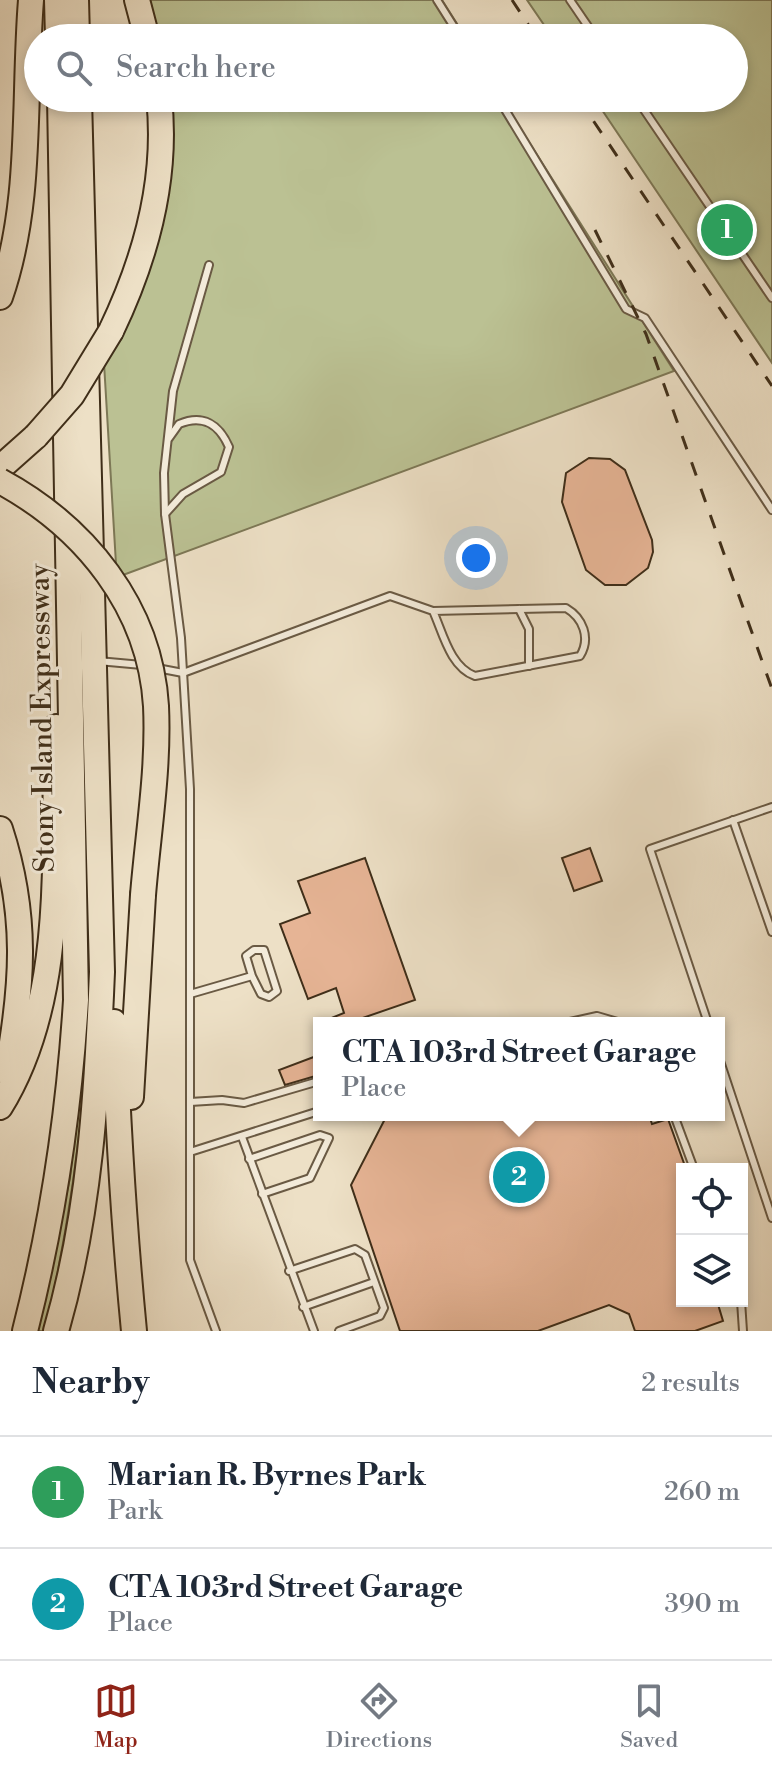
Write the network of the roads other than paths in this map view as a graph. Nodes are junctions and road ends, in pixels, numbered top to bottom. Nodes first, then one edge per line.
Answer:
1 (31, 0) edge
2 (57, 0) edge
3 (76, 0) edge
4 (137, 0) edge
5 (437, 0) edge
6 (570, 0) edge
7 (30, 24) edge
8 (58, 24) edge
9 (77, 24) edge
10 (143, 24) edge
11 (452, 24) edge
12 (586, 24) edge
13 (26, 112) edge
14 (61, 112) edge
15 (78, 112) edge
16 (159, 112) edge
17 (506, 112) edge
18 (646, 112) edge
19 (72, 216) junction
20 (209, 265) dead end
21 (0, 297) edge
22 (772, 298) edge
23 (167, 440) junction
24 (0, 468) edge
25 (0, 481) edge
26 (772, 510) edge
27 (165, 514) junction
28 (68, 602) junction
29 (519, 609) junction
30 (433, 611) junction
31 (94, 661) junction
32 (529, 666) junction
33 (183, 673) junction
34 (772, 807) edge
35 (98, 808) junction
36 (733, 820) junction
37 (0, 829) edge
38 (772, 932) edge
39 (252, 976) junction
40 (190, 994) junction
41 (706, 1017) edge
42 (725, 1076) edge
43 (313, 1083) edge
44 (190, 1102) junction
45 (0, 1106) edge
46 (313, 1113) edge
47 (676, 1121) edge
48 (242, 1137) junction
49 (190, 1152) junction
50 (249, 1159) junction
51 (692, 1163) edge
52 (262, 1194) junction
53 (125, 1199) junction
54 (772, 1218) edge
55 (289, 1271) junction
56 (374, 1282) junction
57 (303, 1307) junction
58 (741, 1307) edge
59 (25, 1331) edge
60 (56, 1331) edge
61 (132, 1331) edge
62 (216, 1331) edge
63 (314, 1331) edge
64 (339, 1331) edge
65 (743, 1331) edge

1 - 7 highway
2 - 8 highway
3 - 9 highway
4 - 10 highway
5 - 11 lane
6 - 12 lane
13 - 21 highway
14 - 19 highway, Stony Island Expressway
15 - 19 highway, Stony Island Expressway
16 - 24 highway, bridge
17 - 26 lane
18 - 22 lane
19 - 28 highway, Stony Island Expressway
19 - 31 highway, Stony Island Expressway
20 - 23 lane
23 - 27 lane
23 - 27 lane
25 - 53 highway, bridge
27 - 33 lane
28 - 45 highway
28 - 59 highway, Stony Island Expressway
29 - 30 lane
29 - 32 lane
29 - 32 lane
30 - 32 lane
30 - 33 lane
31 - 33 lane
31 - 35 highway, Stony Island Expressway
33 - 40 lane
34 - 36 lane
35 - 53 highway
35 - 60 highway, Stony Island Expressway
36 - 38 lane
36 - 41 lane
37 - 45 highway
39 - 39 lane
39 - 40 lane
40 - 44 lane
42 - 54 lane
43 - 44 lane
44 - 49 lane
46 - 48 lane
47 - 51 lane
48 - 49 lane
48 - 50 lane
49 - 62 lane
50 - 52 lane
50 - 52 lane
52 - 55 lane
53 - 61 highway
55 - 56 lane
55 - 57 lane
56 - 57 lane
56 - 64 lane
57 - 63 lane
58 - 65 lane

